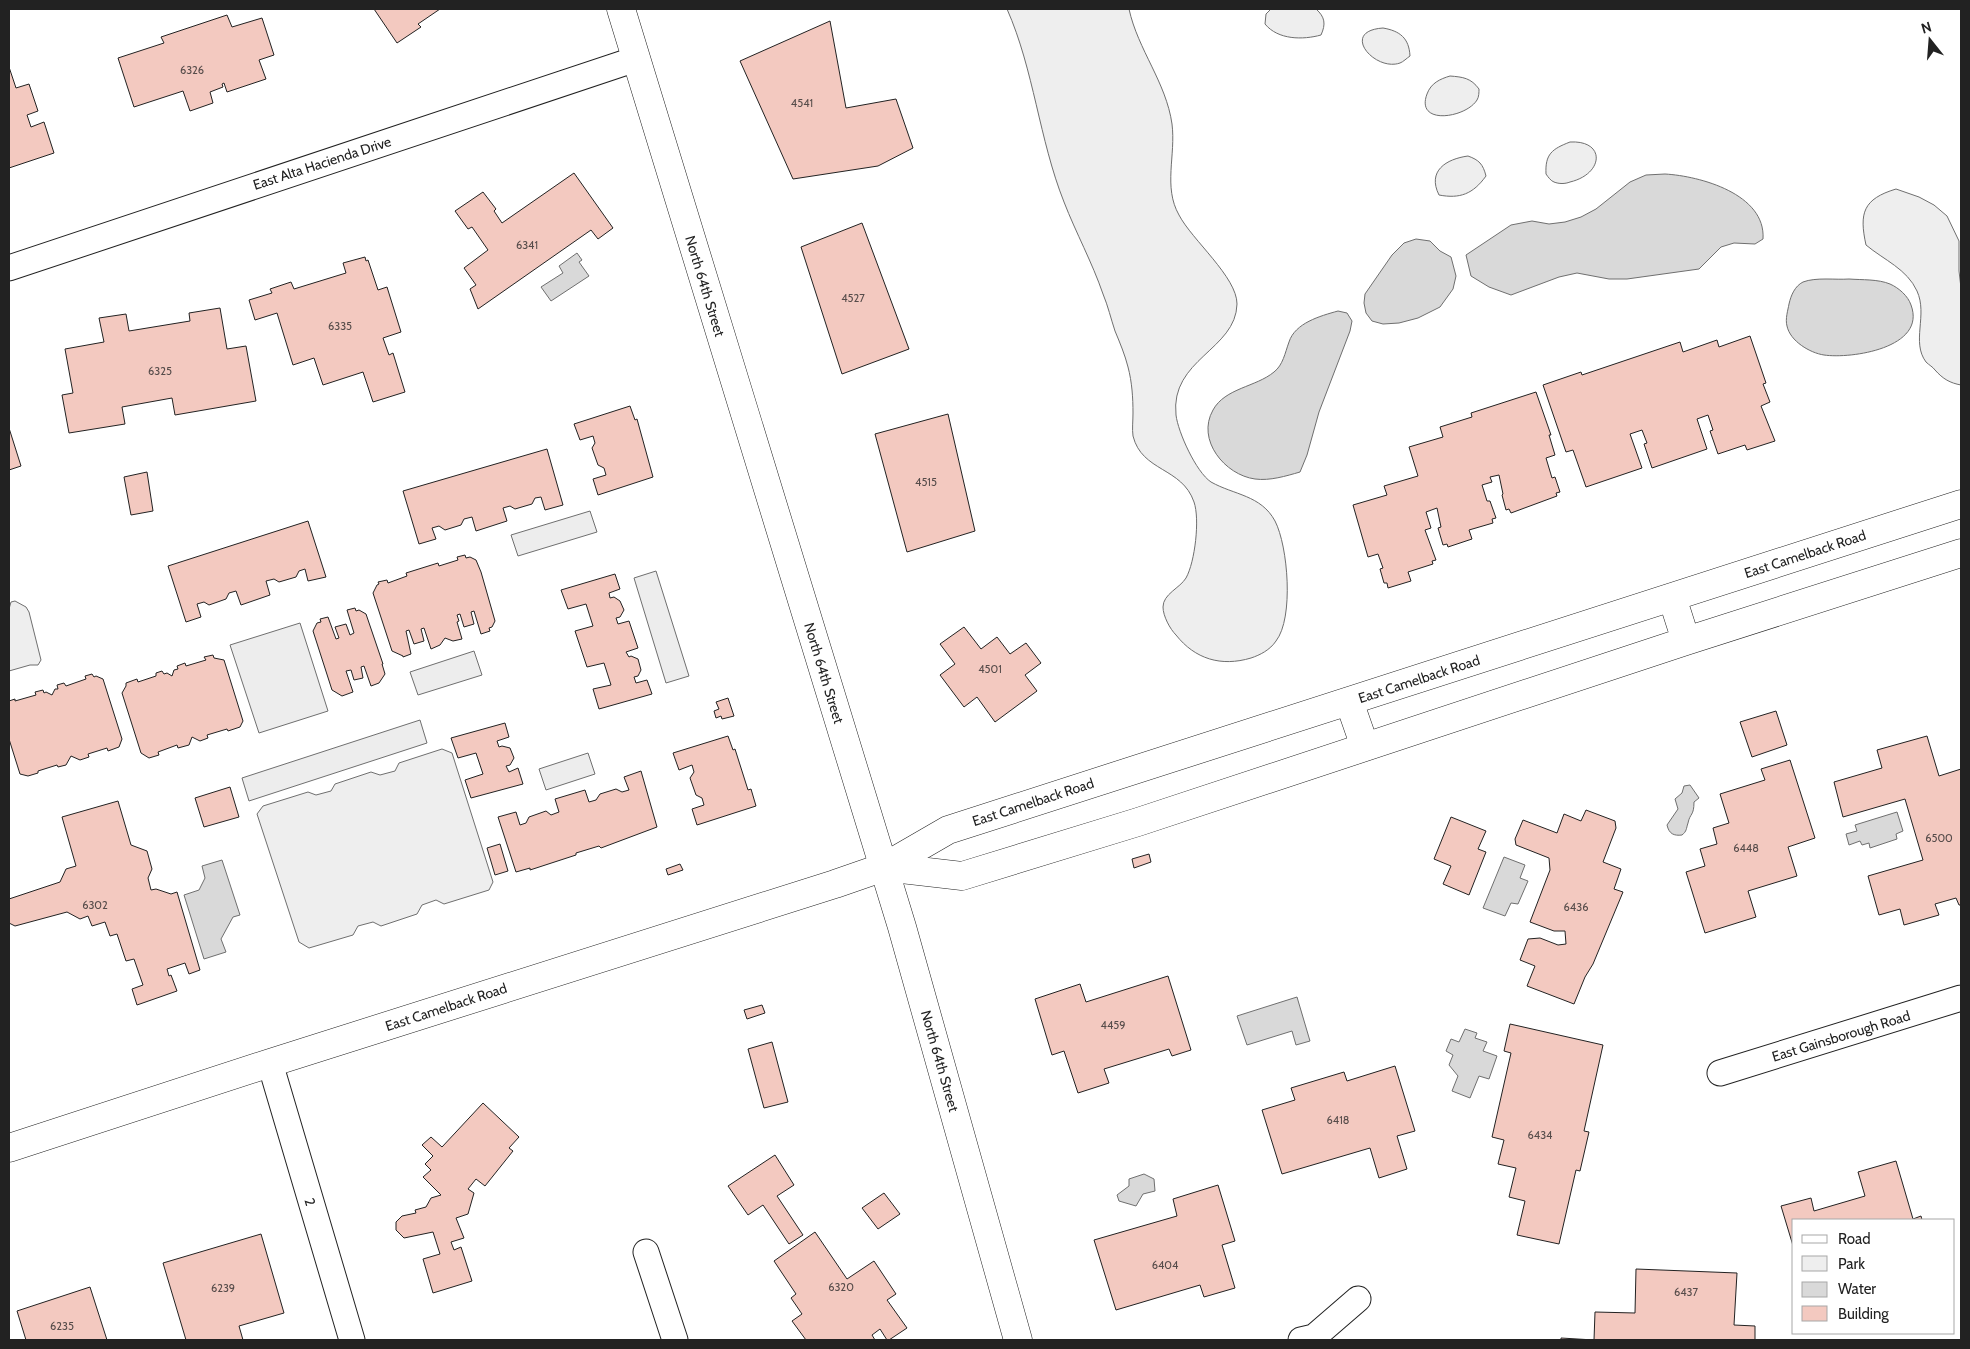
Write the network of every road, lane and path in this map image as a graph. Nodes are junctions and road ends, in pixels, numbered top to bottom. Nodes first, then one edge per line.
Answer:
1 (621, 9) edge
2 (636, 58) junction
3 (9, 268) edge
4 (1961, 504) edge
5 (1961, 553) edge
6 (1672, 597) junction
7 (1686, 640) junction
8 (1349, 701) junction
9 (1365, 747) junction
10 (884, 867) junction
11 (1961, 998) edge
12 (270, 1063) junction
13 (1720, 1073) dead end
14 (9, 1148) edge
15 (646, 1252) dead end
16 (1358, 1300) dead end
17 (352, 1340) edge
18 (675, 1340) edge
19 (1018, 1340) edge
20 (1301, 1340) edge

1 - 2 main road, North 64th Street
2 - 3 street, East Alta Hacienda Drive
2 - 10 main road, North 64th Street
4 - 6 main road, East Camelback Road
5 - 7 main road, East Camelback Road
6 - 7 main road
6 - 8 main road, East Camelback Road
7 - 9 main road, East Camelback Road
8 - 9 main road
8 - 10 main road, East Camelback Road
9 - 10 main road, East Camelback Road
10 - 12 main road, East Camelback Road
10 - 19 main road, North 64th Street
11 - 13 street, East Gainsborough Road
12 - 14 main road, East Camelback Road
12 - 17 street, 2
15 - 18 street
16 - 20 street

